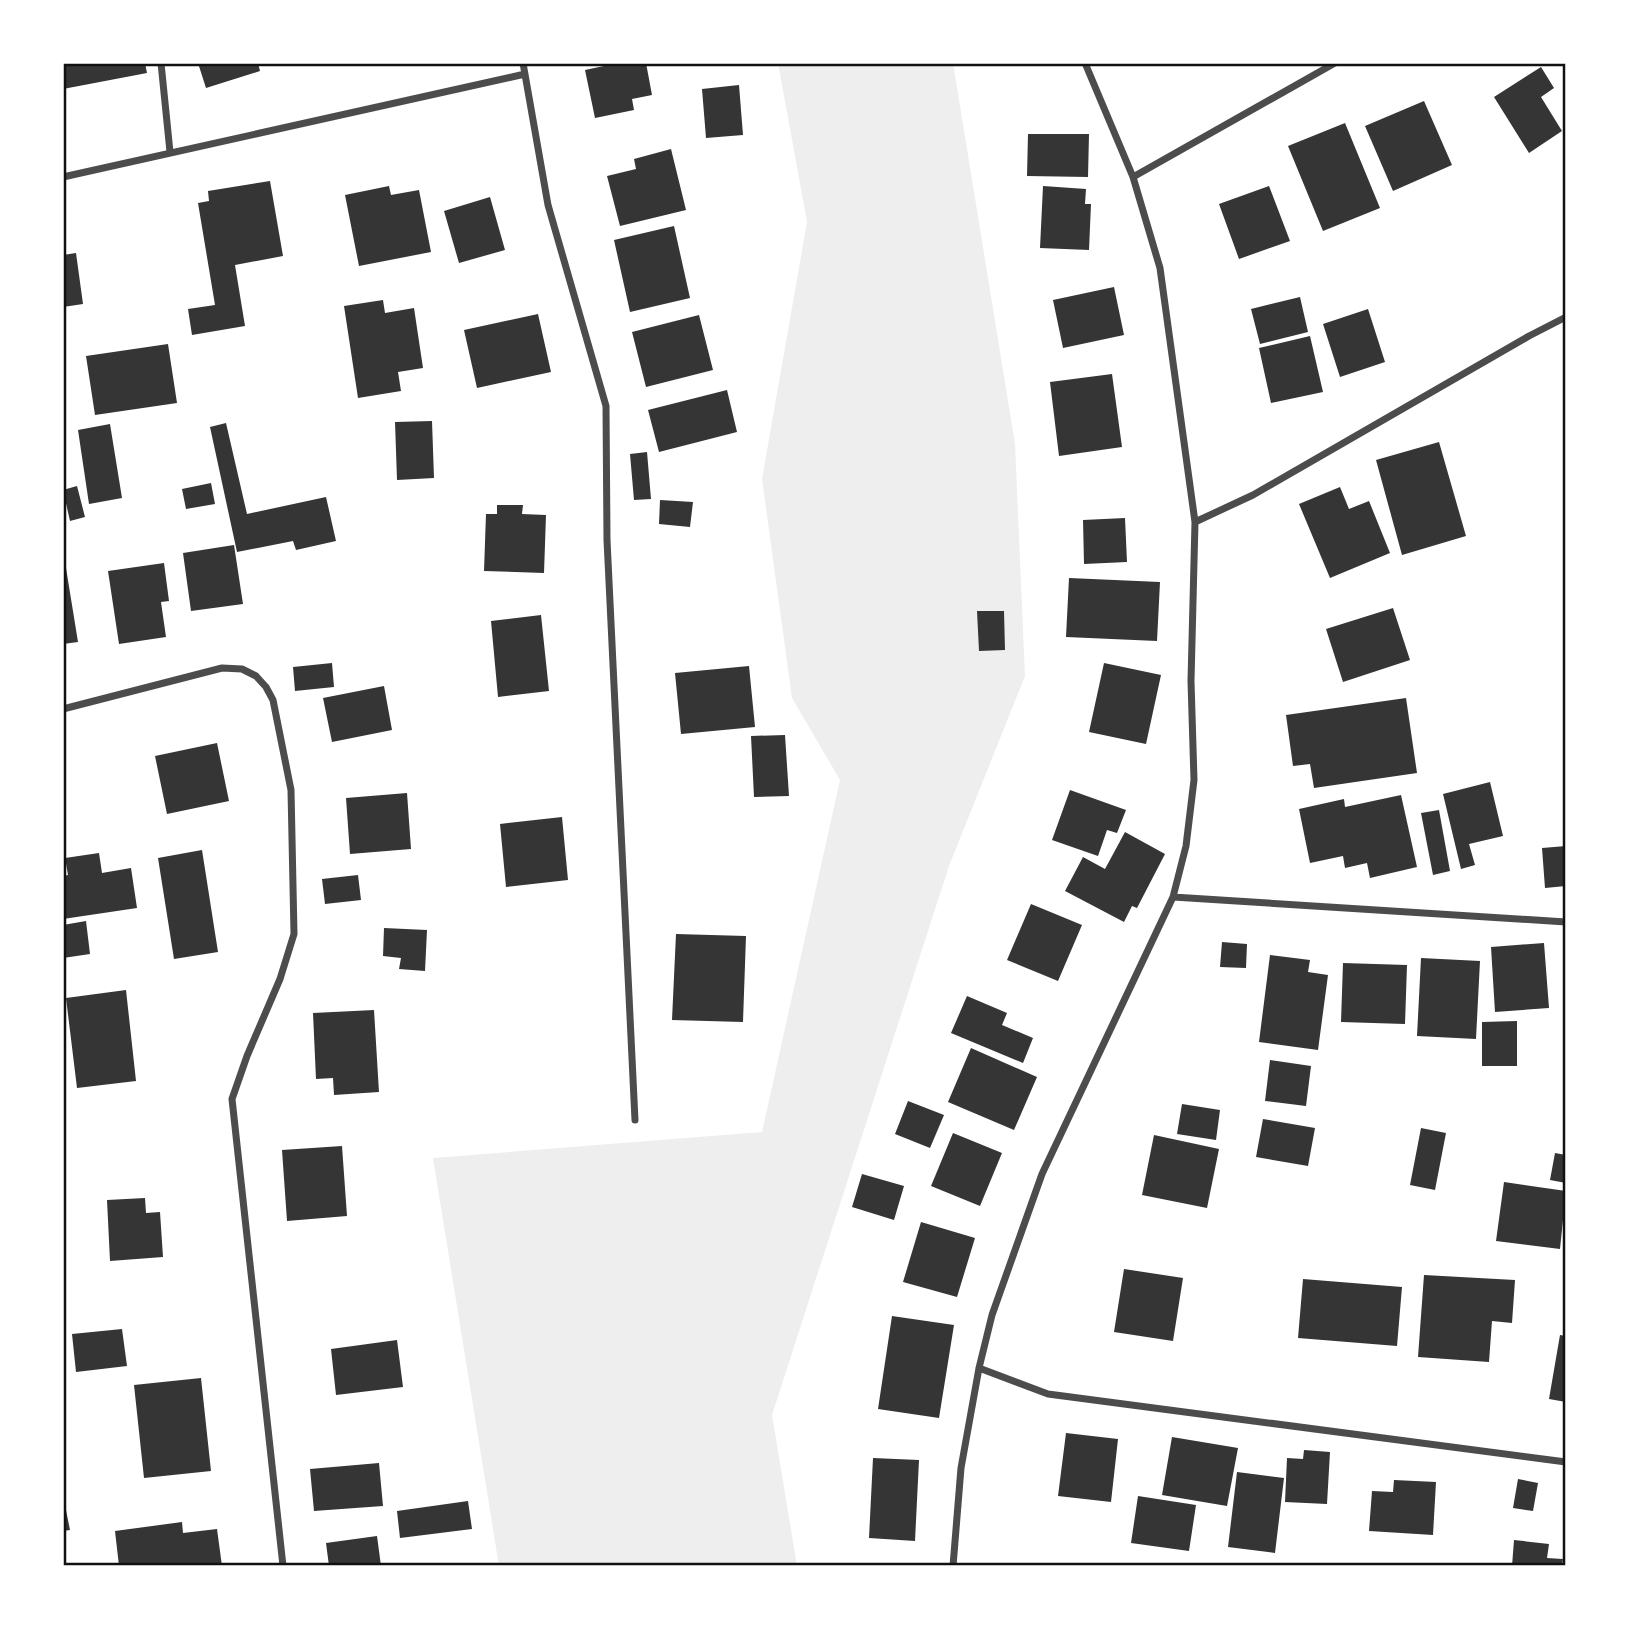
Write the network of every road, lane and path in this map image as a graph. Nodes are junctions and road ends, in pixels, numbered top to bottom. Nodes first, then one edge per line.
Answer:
1 (161, 63) edge
2 (523, 63) edge
3 (1085, 63) edge
4 (1335, 63) edge
5 (525, 74) junction
6 (170, 152) junction
7 (63, 177) edge
8 (1133, 177) junction
9 (1566, 317) edge
10 (1195, 522) junction
11 (63, 709) edge
12 (1173, 897) junction
13 (1566, 922) edge
14 (635, 1120) dead end
15 (979, 1368) junction
16 (1566, 1462) edge
17 (283, 1566) edge
18 (953, 1566) edge

1 - 6 street
2 - 5 street
3 - 8 street
4 - 8 street
5 - 6 street
5 - 14 street
6 - 7 street
8 - 10 street
9 - 10 street
10 - 12 street
11 - 17 street
12 - 13 street
12 - 15 street
15 - 16 street
15 - 18 street

